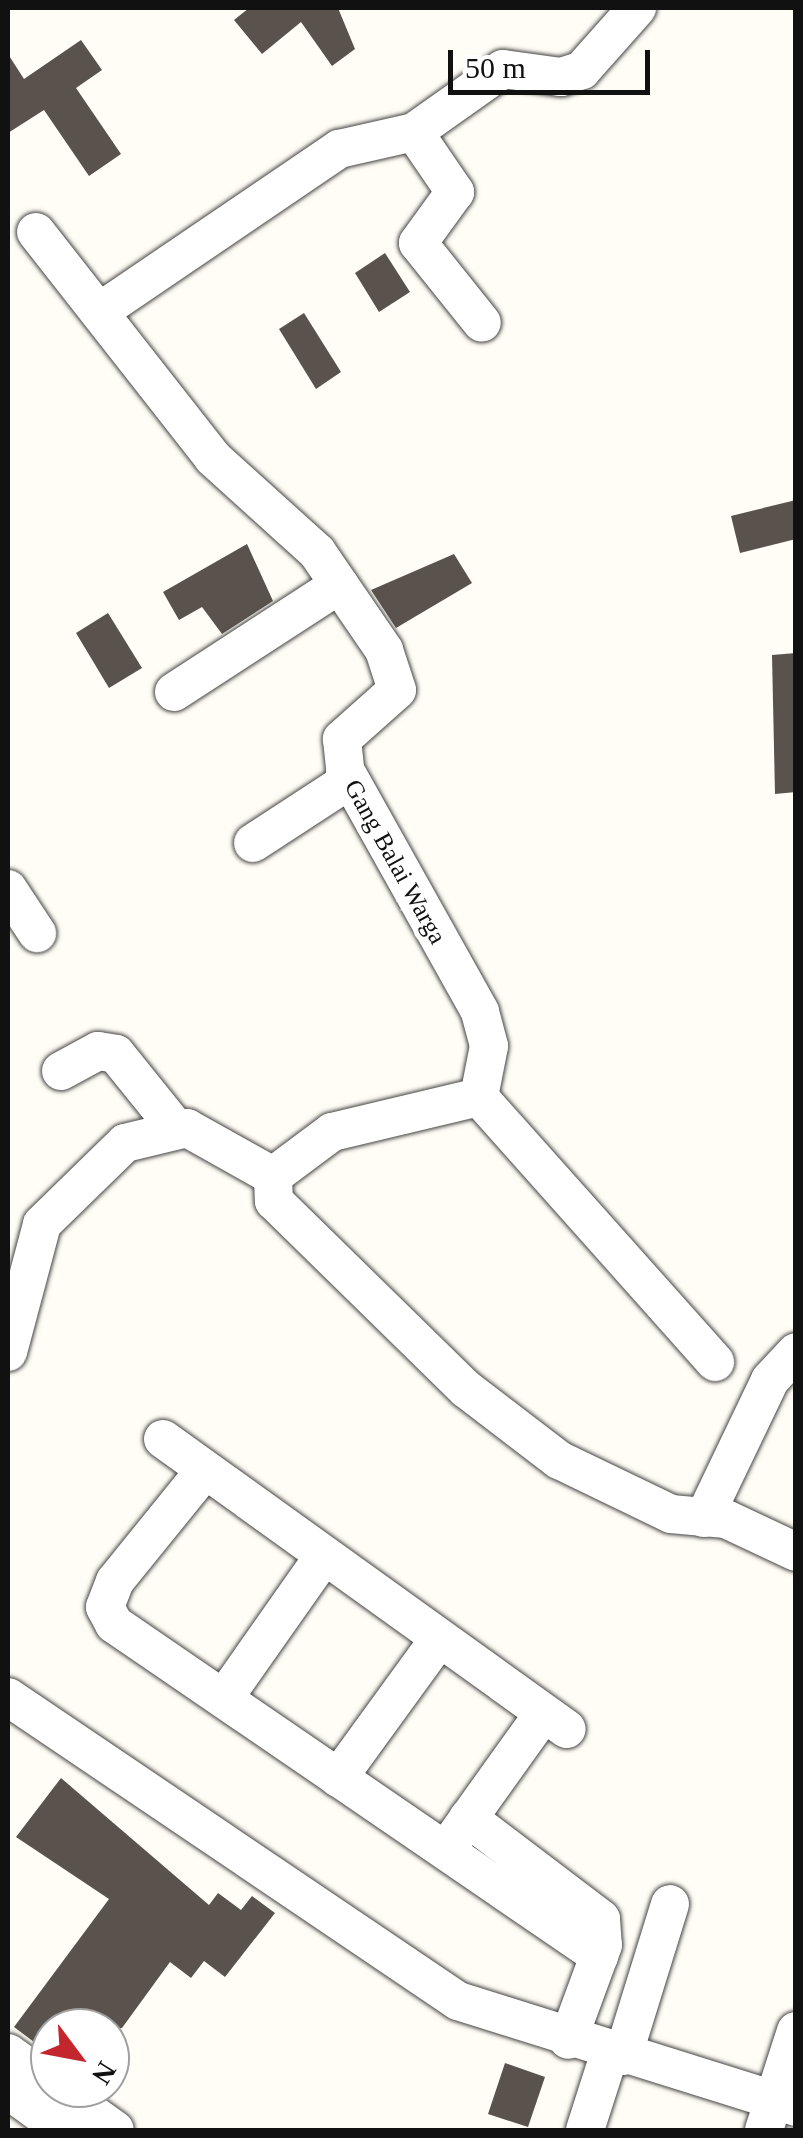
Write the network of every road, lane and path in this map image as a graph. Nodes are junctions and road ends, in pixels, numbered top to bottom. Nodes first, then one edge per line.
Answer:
1 (637, 8) edge
2 (414, 132) junction
3 (36, 232) dead end
4 (102, 310) junction
5 (482, 323) dead end
6 (339, 585) junction
7 (174, 692) dead end
8 (348, 781) junction
9 (253, 843) dead end
10 (8, 890) edge
11 (36, 933) dead end
12 (60, 1071) dead end
13 (479, 1097) junction
14 (174, 1126) junction
15 (274, 1176) junction
16 (8, 1352) edge
17 (796, 1352) edge
18 (715, 1362) dead end
19 (162, 1439) dead end
20 (206, 1470) junction
21 (704, 1518) junction
22 (796, 1552) edge
23 (323, 1557) junction
24 (439, 1639) junction
25 (8, 1696) edge
26 (224, 1698) junction
27 (338, 1778) junction
28 (468, 1818) junction
29 (445, 1851) junction
30 (670, 1904) dead end
31 (600, 1956) junction
32 (796, 2032) edge
33 (568, 2040) junction
34 (8, 2052) edge
35 (616, 2054) junction
36 (30, 2069) edge
37 (8, 2090) edge
38 (84, 2108) edge
39 (778, 2112) edge
40 (63, 2130) edge
41 (115, 2130) edge
42 (585, 2130) edge

1 - 2 street
2 - 4 street
2 - 5 street
3 - 4 street, Gang Balai Warga
4 - 6 street, Gang Balai Warga
6 - 7 street
6 - 8 street, Gang Balai Warga
8 - 9 street
8 - 13 street, Gang Balai Warga
10 - 11 street
12 - 14 street
13 - 15 street
13 - 18 street
14 - 15 street
14 - 16 street
15 - 21 street
17 - 21 street
19 - 20 street
20 - 23 street
20 - 26 street
21 - 22 street
23 - 24 street
23 - 26 street
24 - 27 street
24 - 28 street
25 - 33 street
26 - 27 street
27 - 29 street
28 - 29 street
28 - 31 street
29 - 31 street
30 - 35 street
31 - 33 street
32 - 39 street
33 - 35 street
34 - 36 street
35 - 39 street
35 - 42 street
37 - 40 street
38 - 41 street

